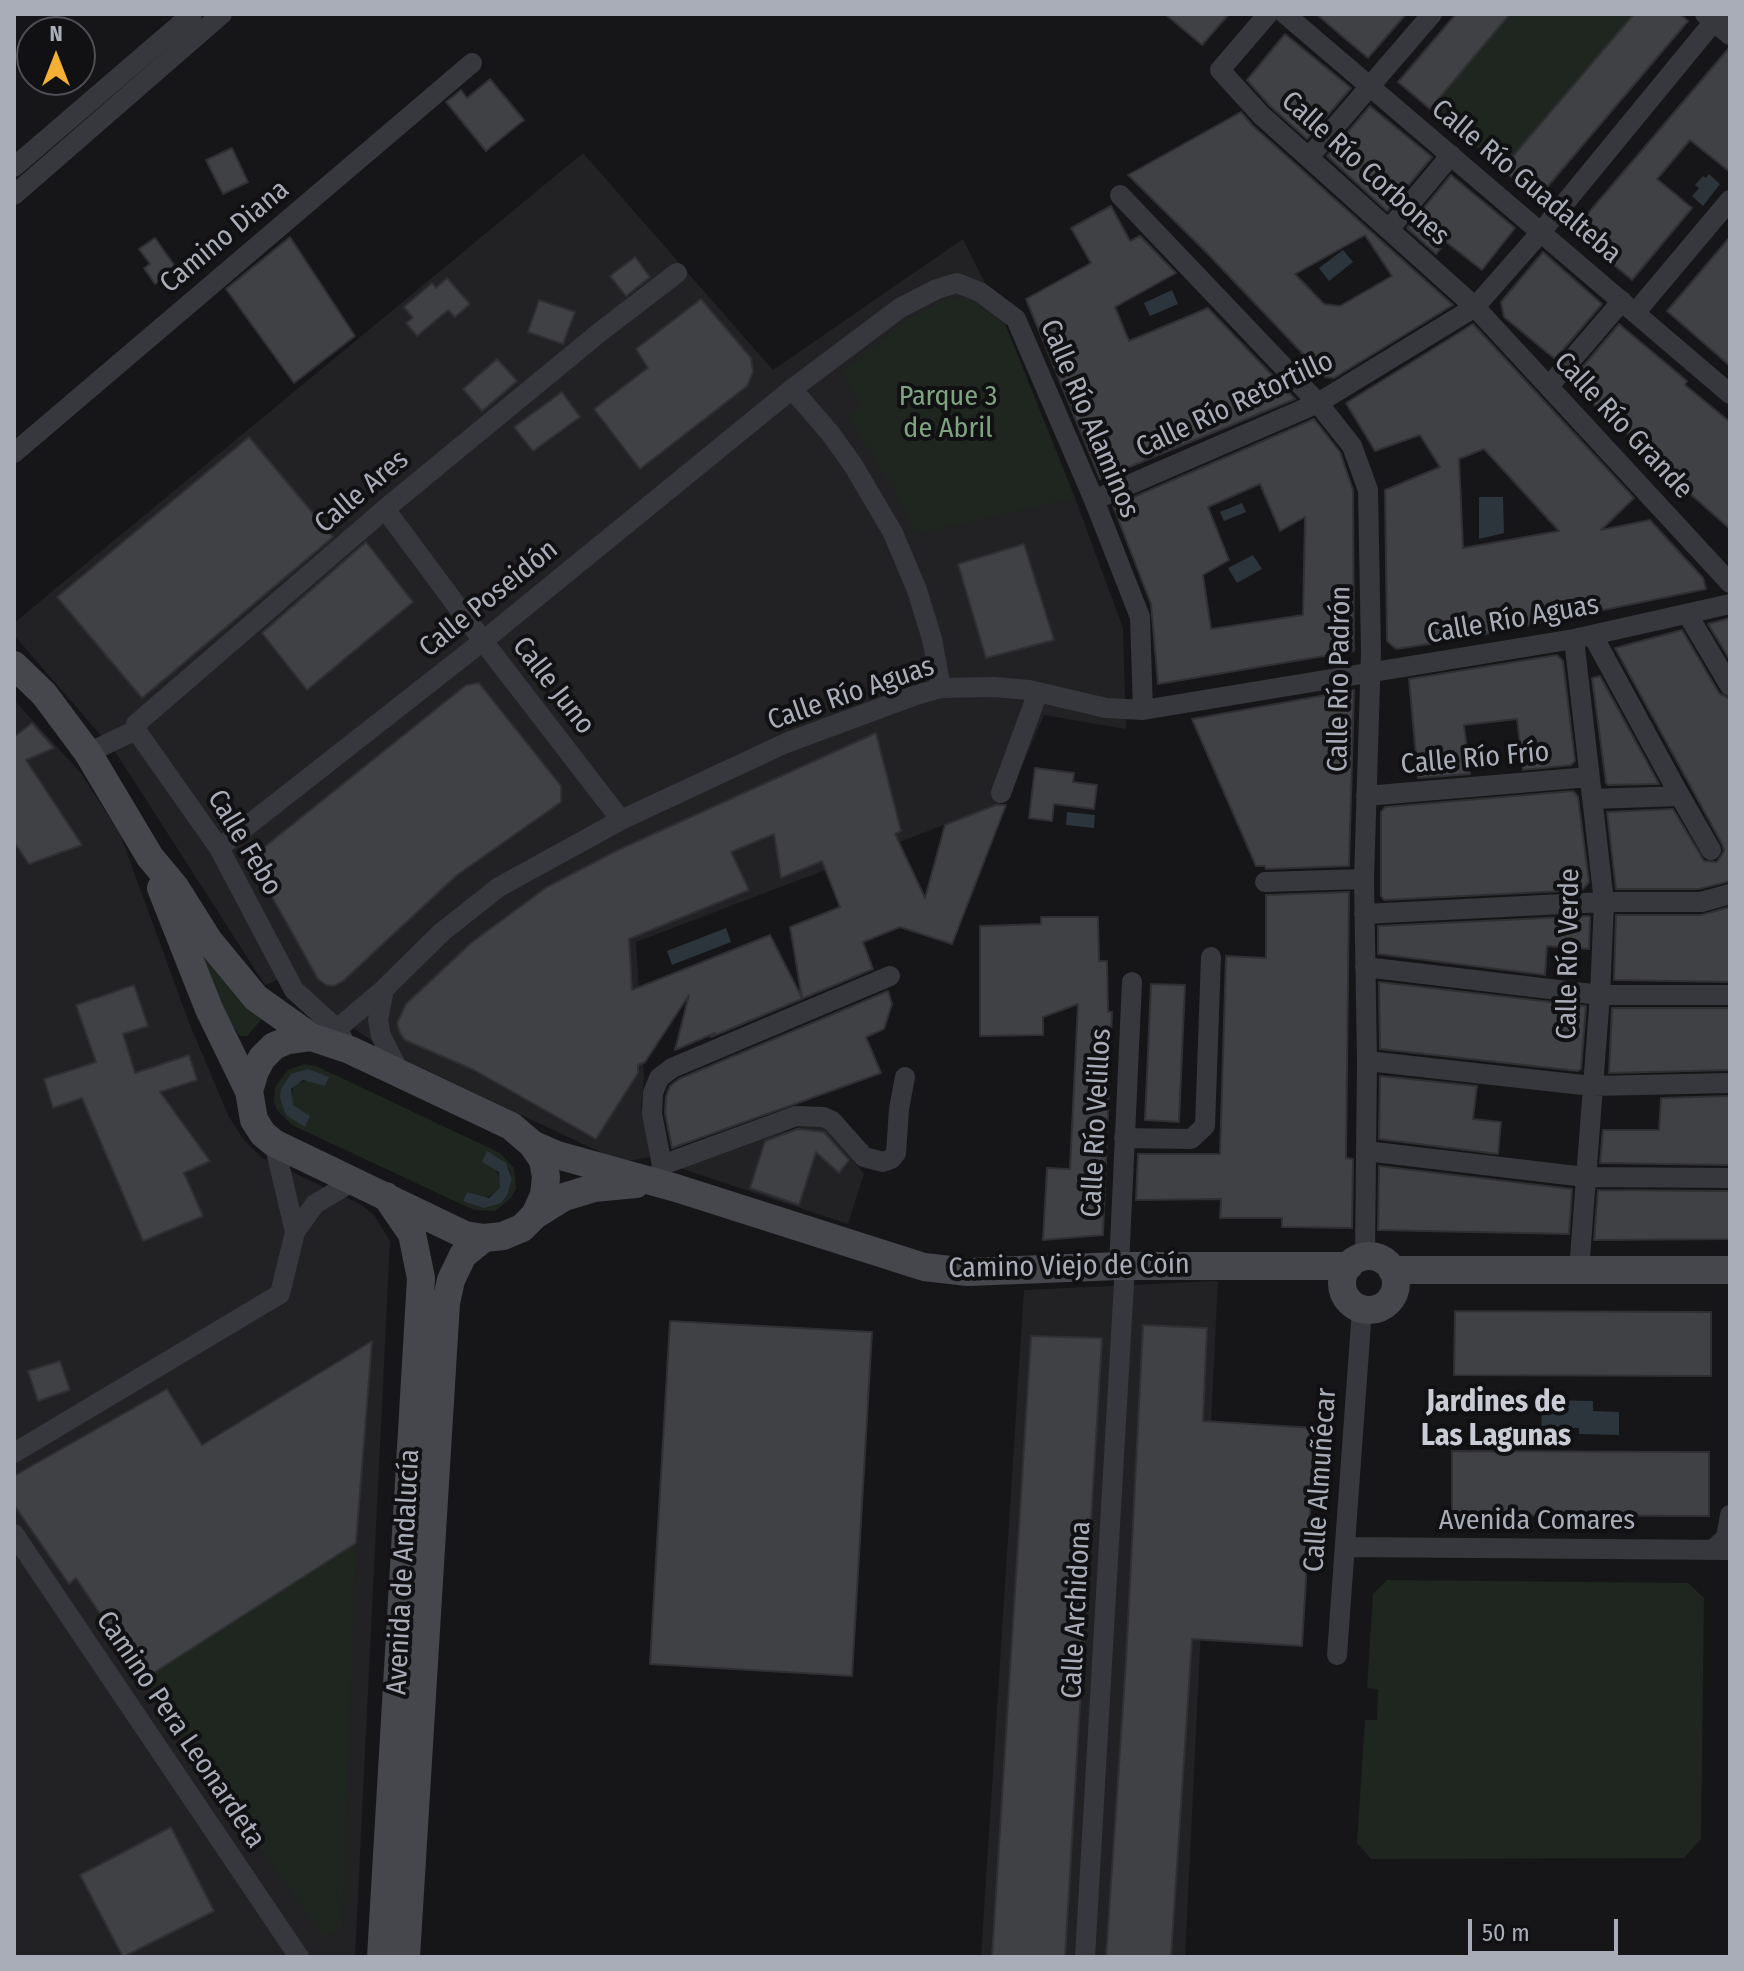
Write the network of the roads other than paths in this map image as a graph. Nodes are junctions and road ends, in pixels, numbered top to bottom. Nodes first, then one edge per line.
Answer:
1 (192, 14) edge
2 (222, 14) edge
3 (1268, 14) edge
4 (1285, 14) edge
5 (1432, 14) edge
6 (1717, 21) edge
7 (472, 63) dead end
8 (1370, 86) junction
9 (1451, 155) junction
10 (1310, 156) junction
11 (14, 167) edge
12 (14, 195) edge
13 (1120, 195) dead end
14 (1730, 200) edge
15 (1390, 228) junction
16 (1541, 232) junction
17 (677, 273) dead end
18 (1475, 307) junction
19 (1629, 307) junction
20 (1549, 386) junction
21 (792, 389) junction
22 (1730, 394) edge
23 (1318, 403) junction
24 (14, 453) edge
25 (1094, 500) junction
26 (385, 509) junction
27 (1730, 583) edge
28 (1730, 604) edge
29 (1688, 615) junction
30 (1584, 638) junction
31 (483, 641) junction
32 (14, 665) edge
33 (1370, 673) junction
34 (1730, 686) edge
35 (941, 688) junction
36 (1038, 692) junction
37 (1143, 710) junction
38 (136, 730) junction
39 (88, 753) junction
40 (1589, 777) junction
41 (1001, 793) dead end
42 (1366, 796) junction
43 (1680, 796) junction
44 (1592, 799) junction
45 (621, 820) junction
46 (219, 848) junction
47 (1711, 850) dead end
48 (150, 857) junction
49 (1364, 879) junction
50 (1265, 882) dead end
51 (1730, 894) edge
52 (1604, 902) junction
53 (1364, 914) junction
54 (1211, 957) dead end
55 (1365, 967) junction
56 (890, 976) dead end
57 (1132, 982) dead end
58 (384, 989) junction
59 (294, 990) junction
60 (1600, 995) junction
61 (1730, 995) edge
62 (317, 1037) junction
63 (1367, 1061) junction
64 (400, 1073) junction
65 (905, 1077) dead end
66 (1730, 1083) edge
67 (1592, 1086) junction
68 (249, 1091) junction
69 (1124, 1138) junction
70 (274, 1143) junction
71 (532, 1144) junction
72 (1366, 1151) junction
73 (659, 1174) junction
74 (1585, 1177) junction
75 (1730, 1178) edge
76 (354, 1181) junction
77 (386, 1196) junction
78 (535, 1215) junction
79 (295, 1232) junction
80 (484, 1238) junction
81 (1357, 1261) junction
82 (1122, 1266) junction
83 (1392, 1270) junction
84 (1579, 1270) junction
85 (1730, 1270) edge
86 (1362, 1309) junction
87 (14, 1453) edge
88 (1730, 1515) edge
89 (14, 1534) edge
90 (1345, 1547) junction
91 (1721, 1550) edge
92 (1337, 1655) dead end
93 (299, 1957) edge
94 (381, 1957) edge
95 (406, 1957) edge
96 (1085, 1957) edge

1 - 11 street
2 - 12 street
3 - 10 street, Calle Río Corbones
4 - 8 street, Calle Río Guadalteba
5 - 8 street
6 - 16 street, Calle Río Retortillo
7 - 24 street, Camino Diana
8 - 9 street, Calle Río Guadalteba
8 - 10 street
9 - 15 street
9 - 16 street, Calle Río Guadalteba
10 - 15 street, Calle Río Corbones
13 - 23 street, Calle Río Padrón
14 - 19 street
15 - 18 street, Calle Río Corbones
16 - 18 street, Calle Río Retortillo
16 - 19 street, Calle Río Guadalteba
17 - 26 street, Calle Ares
18 - 20 street, Calle Río Grande
18 - 23 street, Calle Río Retortillo
19 - 20 street
19 - 22 street, Calle Río Guadalteba
20 - 27 street, Calle Río Grande
21 - 25 street, Calle Río Alaminos
21 - 31 street, Calle Poseidón
21 - 35 street
23 - 25 street, Calle Río Retortillo
23 - 33 street, Calle Río Padrón
25 - 37 street, Calle Río Alaminos
26 - 31 street, Calle Juno
26 - 38 street, Calle Ares
28 - 29 street, Calle Río Aguas
29 - 30 street, Calle Río Aguas
29 - 34 street
30 - 33 street, Calle Río Aguas
30 - 40 street, Calle Río Verde
30 - 43 street
31 - 45 street, Calle Juno
31 - 46 street, Calle Poseidón
32 - 39 street
33 - 37 street, Calle Río Aguas
33 - 42 street, Calle Río Padrón
35 - 36 street, Calle Río Aguas
35 - 45 street, Calle Río Aguas
36 - 37 street, Calle Río Aguas
36 - 41 street
38 - 39 street, Calle Ares
38 - 46 street, Calle Febo
39 - 48 street
40 - 42 street, Calle Río Frío
40 - 44 street, Calle Río Verde
42 - 49 street, Calle Río Padrón
43 - 44 street
43 - 47 street
44 - 52 street, Calle Río Verde
45 - 58 street, Calle Río Aguas
46 - 59 street, Calle Febo
48 - 62 street
48 - 68 street
49 - 50 street
49 - 53 street, Calle Río Padrón
51 - 52 street
52 - 53 street
52 - 60 street, Calle Río Verde
53 - 55 street, Calle Río Padrón
54 - 69 street
55 - 60 street
55 - 63 street, Calle Río Padrón
56 - 73 street
57 - 69 street, Calle Río Velillos
58 - 62 street, Calle Río Aguas
58 - 64 street
59 - 62 street, Calle Febo
59 - 62 street, Calle Febo
60 - 61 street
60 - 67 street, Calle Río Verde
62 - 64 street, Camino Viejo de Coín
62 - 68 street
63 - 67 street
63 - 72 street, Calle Río Padrón
64 - 71 street, Camino Viejo de Coín
65 - 73 street
66 - 67 street
67 - 74 street, Calle Río Verde
68 - 70 street
69 - 82 street, Calle Río Velillos
70 - 76 street
70 - 79 street
71 - 73 street, Camino Viejo de Coín
71 - 78 street
72 - 74 street
72 - 81 street, Calle Río Padrón
73 - 78 street, Camino Viejo de Coín
73 - 82 street, Camino Viejo de Coín
74 - 75 street
74 - 84 street, Calle Río Verde
76 - 77 street
76 - 79 street
77 - 80 street
77 - 94 street, Avenida de Andalucía
78 - 80 street, Camino Viejo de Coín
79 - 87 street
80 - 95 street, Avenida de Andalucía
81 - 82 street, Camino Viejo de Coín
81 - 83 street
81 - 86 street
82 - 96 street, Calle Archidona
83 - 84 street
83 - 86 street
84 - 85 street
86 - 90 street, Calle Almuñécar
88 - 91 street
89 - 93 street, Camino Pera Leonardeta
90 - 91 street, Avenida Comares
90 - 92 street, Calle Almuñécar

